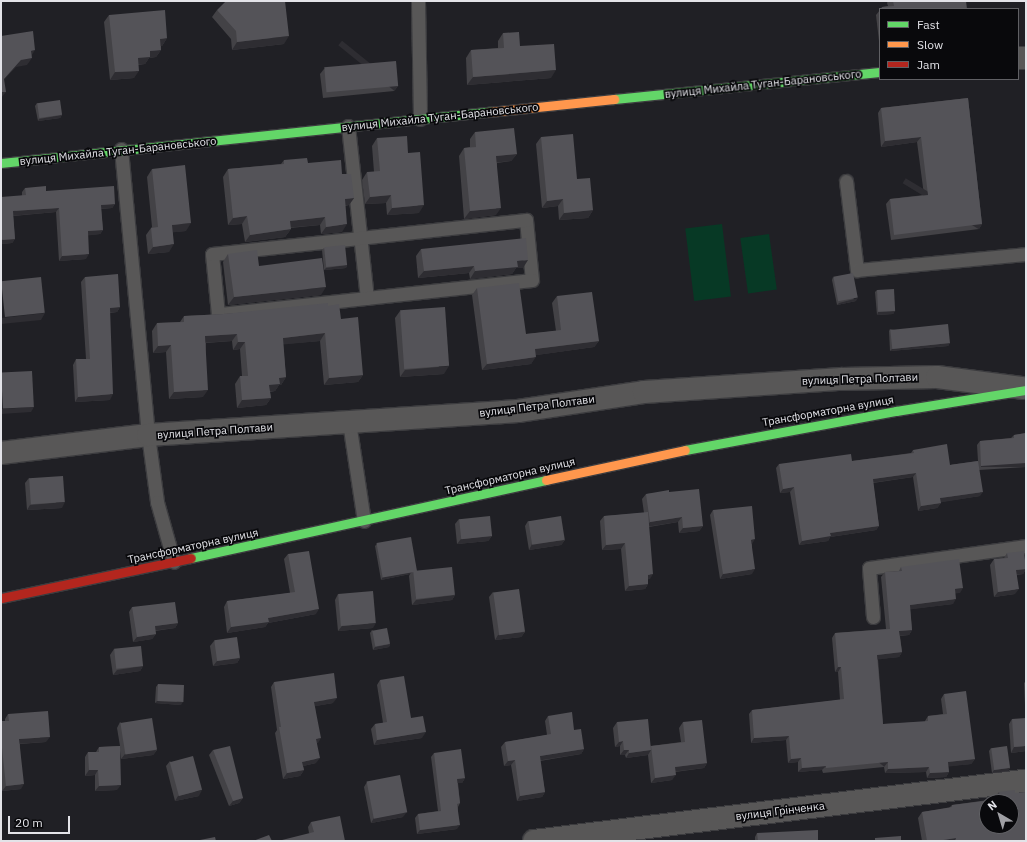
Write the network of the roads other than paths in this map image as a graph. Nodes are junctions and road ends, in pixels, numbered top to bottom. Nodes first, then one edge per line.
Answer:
1 (418, 1) edge
2 (879, 72) edge
3 (420, 119) junction
4 (348, 126) junction
5 (121, 149) junction
6 (1, 164) edge
7 (846, 181) dead end
8 (360, 238) junction
9 (1026, 254) edge
10 (367, 298) junction
11 (1026, 389) edge
12 (349, 422) junction
13 (148, 435) junction
14 (1, 453) edge
15 (364, 521) junction
16 (1026, 546) edge
17 (174, 562) junction
18 (1, 598) edge
19 (873, 617) dead end
20 (1026, 781) edge
21 (534, 841) edge

1 - 3 lane
2 - 3 street, вулиця Михайла Туган-Барановського
3 - 4 street, вулиця Михайла Туган-Барановського
4 - 5 street, вулиця Михайла Туган-Барановського
4 - 8 lane
5 - 6 street, вулиця Михайла Туган-Барановського
5 - 13 lane
7 - 9 lane
8 - 10 lane
8 - 10 lane
8 - 10 lane
11 - 12 street, вулиця Петра Полтави
11 - 15 street, Трансформаторна вулиця
12 - 13 street, вулиця Петра Полтави
12 - 15 lane
13 - 14 street, вулиця Петра Полтави
13 - 17 lane
15 - 17 street, Трансформаторна вулиця
16 - 19 lane
17 - 18 street, Трансформаторна вулиця
20 - 21 street, вулиця Грінченка

